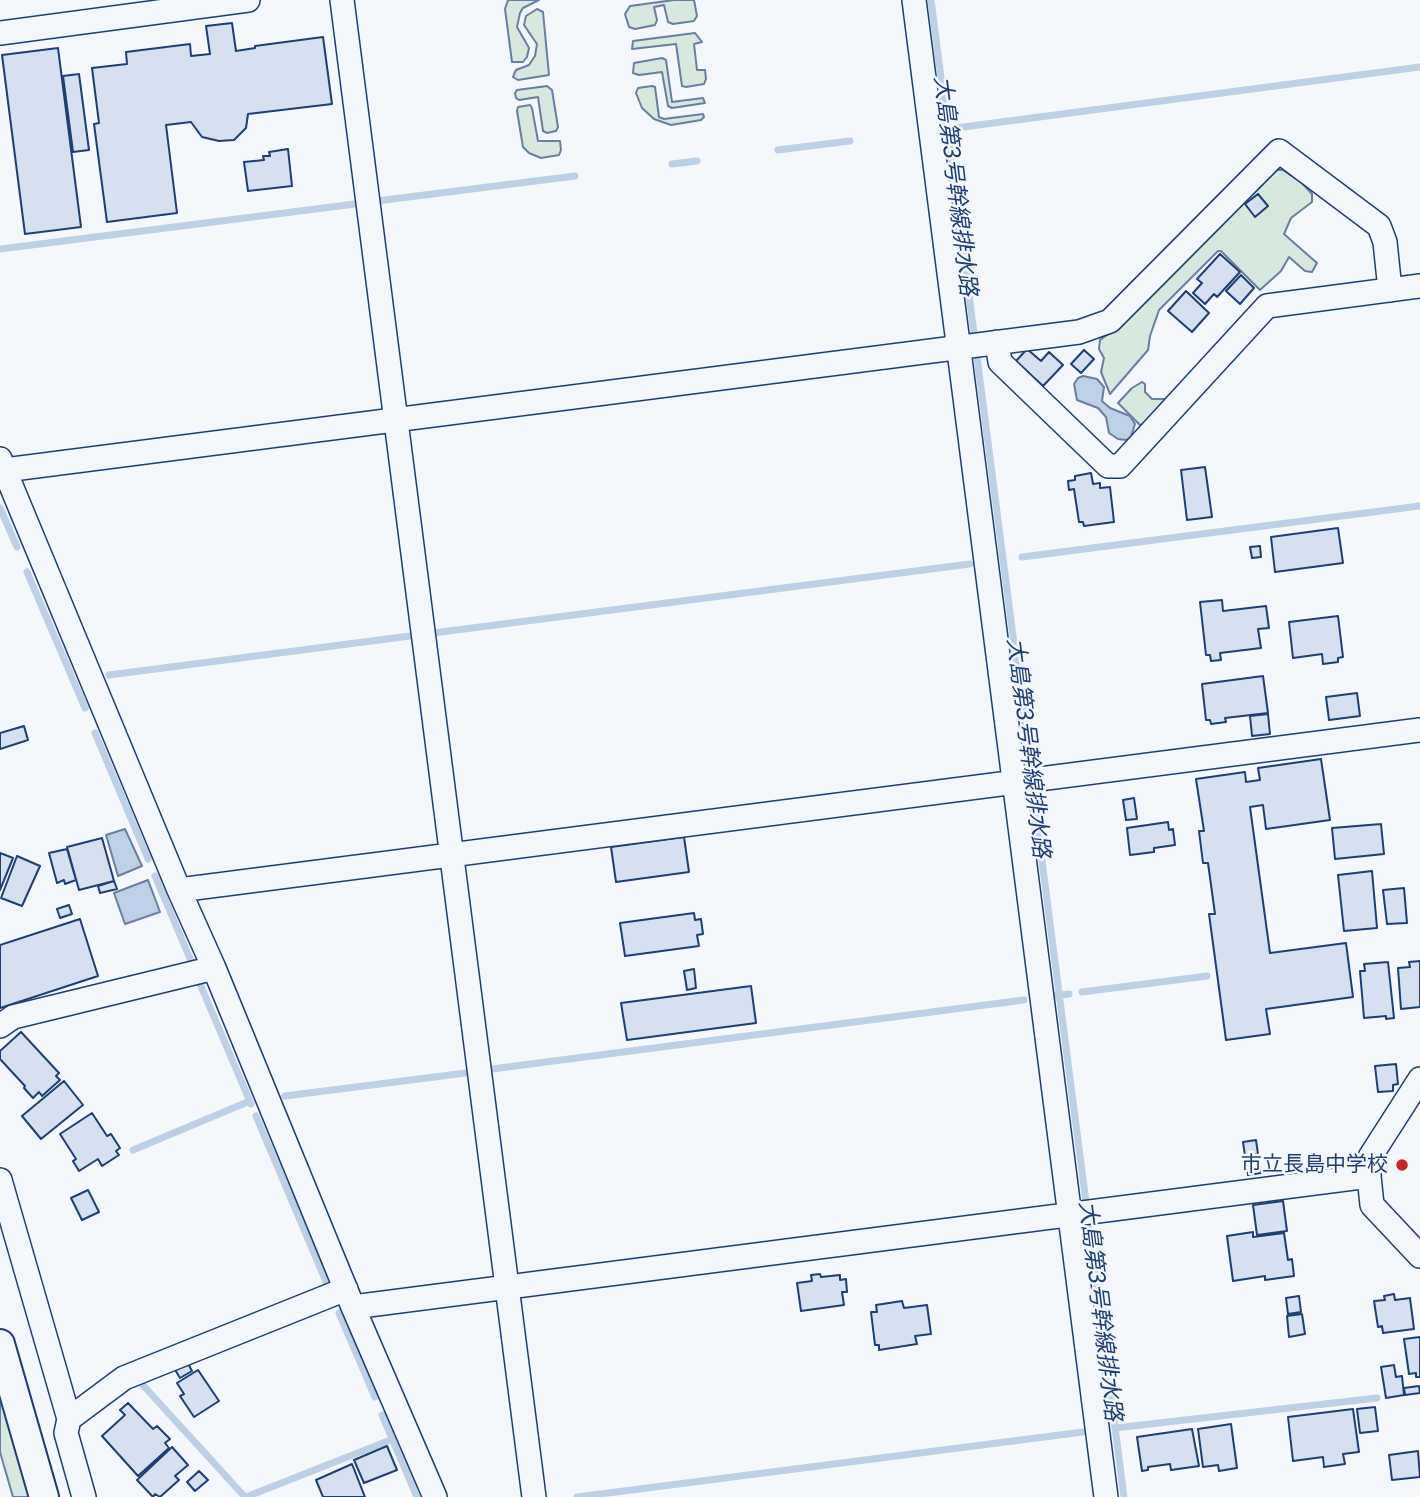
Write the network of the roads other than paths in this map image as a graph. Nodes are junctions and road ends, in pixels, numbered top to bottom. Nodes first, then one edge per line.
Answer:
1 (248, 0) edge
2 (342, 0) edge
3 (914, 0) edge
4 (0, 33) edge
5 (1420, 286) edge
6 (1390, 290) junction
7 (978, 344) junction
8 (395, 420) junction
9 (2, 464) edge
10 (1420, 730) edge
11 (1027, 781) junction
12 (451, 853) junction
13 (179, 890) junction
14 (214, 968) junction
15 (0, 1026) edge
16 (1420, 1079) edge
17 (1369, 1176) junction
18 (0, 1180) edge
19 (1082, 1213) junction
20 (1420, 1256) edge
21 (506, 1287) junction
22 (349, 1298) junction
23 (0, 1344) edge
24 (69, 1419) junction
25 (44, 1497) edge
26 (84, 1497) edge
27 (435, 1497) edge
28 (534, 1497) edge
29 (1106, 1497) edge

1 - 4 street
2 - 8 street
3 - 7 street
5 - 6 street
6 - 7 street
6 - 7 street
7 - 8 street
7 - 11 street
8 - 9 street
8 - 12 street
9 - 13 street
10 - 11 street
11 - 12 street
11 - 19 street
12 - 13 street
12 - 21 street
13 - 14 street
14 - 15 street
14 - 22 street
16 - 17 street
17 - 19 street
17 - 20 street
18 - 24 street
19 - 21 street
19 - 29 street
21 - 22 street
21 - 28 street
22 - 24 street
22 - 27 street
23 - 25 street
24 - 26 street

